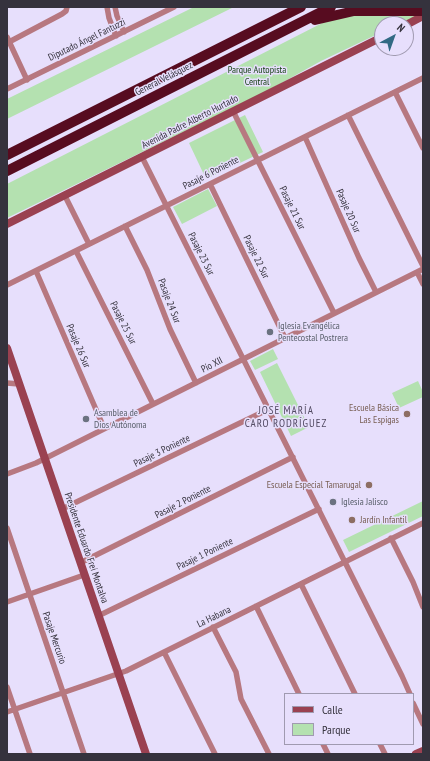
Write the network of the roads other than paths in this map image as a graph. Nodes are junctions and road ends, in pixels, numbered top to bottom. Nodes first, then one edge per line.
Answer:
1 (107, 7) edge
2 (115, 7) edge
3 (174, 7) edge
4 (301, 7) edge
5 (331, 7) edge
6 (66, 9) edge
7 (423, 10) edge
8 (423, 16) edge
9 (414, 21) edge
10 (294, 26) junction
11 (124, 32) junction
12 (116, 36) junction
13 (8, 39) edge
14 (374, 41) edge
15 (423, 78) edge
16 (26, 80) junction
17 (7, 89) edge
18 (395, 92) junction
19 (233, 111) junction
20 (348, 115) junction
21 (305, 137) junction
22 (423, 148) edge
23 (7, 155) edge
24 (142, 157) junction
25 (258, 160) junction
26 (7, 171) edge
27 (210, 184) junction
28 (65, 196) junction
29 (167, 206) junction
30 (7, 224) edge
31 (125, 226) junction
32 (89, 244) junction
33 (76, 251) junction
34 (423, 267) edge
35 (36, 271) junction
36 (417, 272) junction
37 (423, 284) edge
38 (7, 285) edge
39 (376, 292) junction
40 (334, 314) junction
41 (285, 338) junction
42 (7, 348) edge
43 (244, 359) junction
44 (7, 383) edge
45 (196, 383) junction
46 (19, 384) junction
47 (153, 404) junction
48 (269, 408) junction
49 (104, 428) junction
50 (293, 457) junction
51 (45, 458) junction
52 (7, 474) edge
53 (62, 509) junction
54 (319, 509) junction
55 (423, 523) edge
56 (7, 528) edge
57 (391, 538) junction
58 (345, 562) junction
59 (80, 563) junction
60 (84, 575) junction
61 (301, 584) junction
62 (30, 594) junction
63 (7, 602) edge
64 (256, 606) junction
65 (423, 607) edge
66 (98, 616) junction
67 (213, 627) junction
68 (164, 652) junction
69 (118, 674) junction
70 (7, 687) edge
71 (63, 692) junction
72 (299, 693) edge
73 (355, 693) edge
74 (410, 693) edge
75 (414, 705) edge
76 (15, 709) junction
77 (7, 712) edge
78 (423, 724) edge
79 (380, 745) edge
80 (30, 754) edge
81 (84, 754) edge
82 (146, 754) edge
83 (215, 754) edge
84 (269, 754) edge
85 (385, 754) edge

1 - 12 street
2 - 11 street
3 - 11 street, Diputado Ángel Fantuzzi
4 - 23 highway, General Velásquez
5 - 10 highway, General Velásquez
6 - 13 street
7 - 10 highway
8 - 9 street
10 - 26 highway, General Velásquez
11 - 12 street, Diputado Ángel Fantuzzi
12 - 16 street, Diputado Ángel Fantuzzi
13 - 16 street
14 - 19 street, Avenida Padre Alberto Hurtado
15 - 18 street, Pasaje 6 Poniente
16 - 17 street, Diputado Ángel Fantuzzi
18 - 20 street, Pasaje 6 Poniente
18 - 22 street
19 - 24 street, Avenida Padre Alberto Hurtado
19 - 25 street, Pasaje 21 Sur
20 - 21 street, Pasaje 6 Poniente
20 - 34 street
21 - 25 street, Pasaje 6 Poniente
21 - 39 street, Pasaje 20 Sur
24 - 28 street, Avenida Padre Alberto Hurtado
24 - 29 street, Pasaje 23 Sur
25 - 27 street, Pasaje 6 Poniente
25 - 40 street, Pasaje 21 Sur
27 - 29 street, Pasaje 6 Poniente
27 - 41 street, Pasaje 22 Sur
28 - 30 street, Avenida Padre Alberto Hurtado
28 - 32 street
29 - 31 street, Pasaje 6 Poniente
29 - 43 street, Pasaje 23 Sur
31 - 32 street, Pasaje 6 Poniente
31 - 45 street, Pasaje 24 Sur
32 - 33 street, Pasaje 6 Poniente
33 - 35 street, Pasaje 6 Poniente
33 - 47 street, Pasaje 25 Sur
34 - 36 street, Pío XII
35 - 38 street, Pasaje 6 Poniente
35 - 49 street, Pasaje 26 Sur
36 - 37 street
36 - 39 street, Pío XII
39 - 40 street, Pío XII
40 - 41 street, Pío XII
41 - 43 street, Pío XII
42 - 46 street, Presidente Eduardo Frei Montalva
43 - 45 street, Pío XII
43 - 48 street, Pasaje 23 Sur
44 - 46 street
45 - 47 street, Pío XII
46 - 51 street, Presidente Eduardo Frei Montalva
47 - 49 street, Pío XII
48 - 50 street, Pasaje 23 Sur
48 - 53 street, Pasaje 3 Poniente
49 - 51 street, Pío XII
50 - 54 street, Pasaje 23 Sur
50 - 59 street, Pasaje 2 Poniente
51 - 52 street, Pío XII
51 - 53 street, Presidente Eduardo Frei Montalva
53 - 59 street, Presidente Eduardo Frei Montalva
54 - 58 street, Pasaje 23 Sur
54 - 66 street, Pasaje 1 Poniente
55 - 57 street, La Habana
56 - 62 street, Pasaje Mercurio
57 - 58 street, La Habana
57 - 65 street
58 - 61 street, La Habana
58 - 74 street
59 - 60 street, Presidente Eduardo Frei Montalva
60 - 62 street
60 - 66 street, Presidente Eduardo Frei Montalva
61 - 64 street, La Habana
61 - 73 street
62 - 63 street
62 - 71 street, Pasaje Mercurio
64 - 67 street, La Habana
64 - 72 street
66 - 69 street, Presidente Eduardo Frei Montalva
67 - 68 street, La Habana
67 - 84 street
68 - 69 street, La Habana
68 - 83 street
69 - 71 street, La Habana
69 - 82 street, Presidente Eduardo Frei Montalva
70 - 76 street
71 - 76 street, La Habana
71 - 81 street, Pasaje Mercurio
75 - 78 street
76 - 77 street, La Habana
76 - 80 street
79 - 85 street

